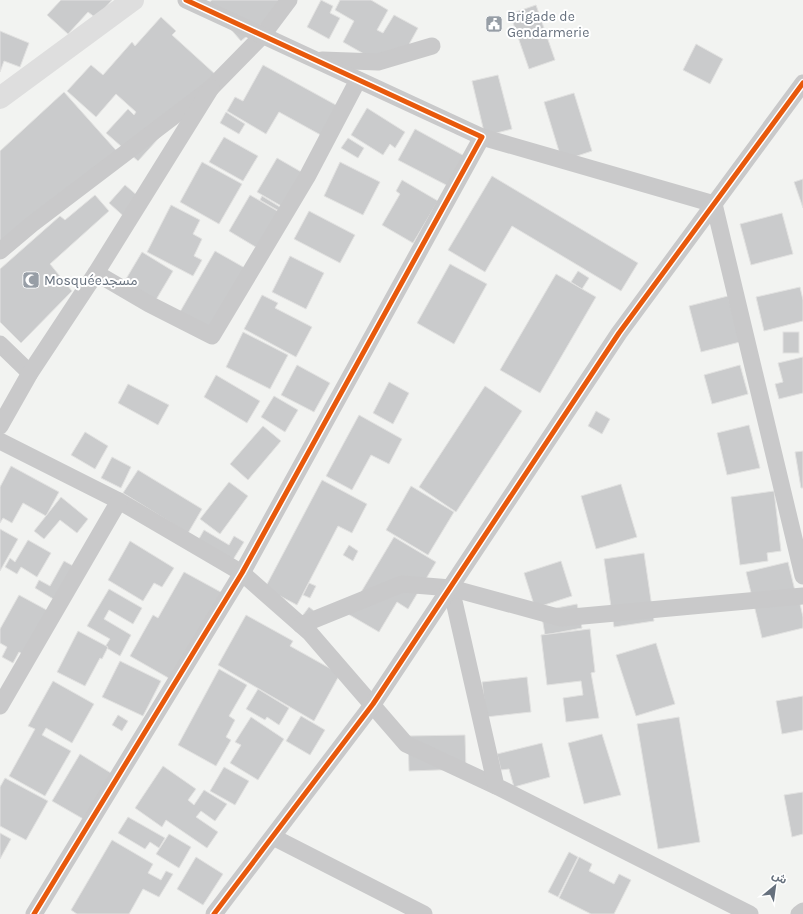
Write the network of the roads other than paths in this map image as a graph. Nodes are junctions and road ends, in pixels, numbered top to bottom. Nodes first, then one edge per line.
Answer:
1 (133, 0) edge
2 (186, 0) edge
3 (289, 0) edge
4 (262, 36) junction
5 (432, 46) dead end
6 (314, 60) junction
7 (358, 80) junction
8 (803, 83) edge
9 (211, 88) junction
10 (0, 98) edge
11 (482, 137) junction
12 (714, 204) junction
13 (0, 251) edge
14 (96, 273) junction
15 (0, 344) edge
16 (30, 373) junction
17 (0, 426) edge
18 (0, 441) edge
19 (119, 501) junction
20 (242, 573) junction
21 (803, 576) edge
22 (451, 588) junction
23 (803, 596) edge
24 (302, 625) junction
25 (373, 704) junction
26 (0, 706) edge
27 (496, 786) junction
28 (273, 836) junction
29 (803, 911) edge
30 (34, 914) edge
31 (214, 914) edge
32 (424, 914) edge
33 (750, 914) edge
34 (800, 914) edge

1 - 10 main road
2 - 4 street
3 - 4 street
4 - 6 street
4 - 9 street
5 - 6 street
6 - 7 street
7 - 11 street
7 - 14 street
8 - 12 street
9 - 13 street
9 - 14 street
11 - 12 street
11 - 20 street
12 - 21 street
12 - 22 street
14 - 16 street
15 - 16 street
16 - 17 street
18 - 19 street
19 - 20 street
19 - 26 street
20 - 24 street
20 - 30 street
22 - 23 street
22 - 24 street
22 - 25 street
22 - 27 street
24 - 25 street
25 - 27 street
25 - 28 street
27 - 33 street
28 - 31 street
28 - 32 street
29 - 34 street

